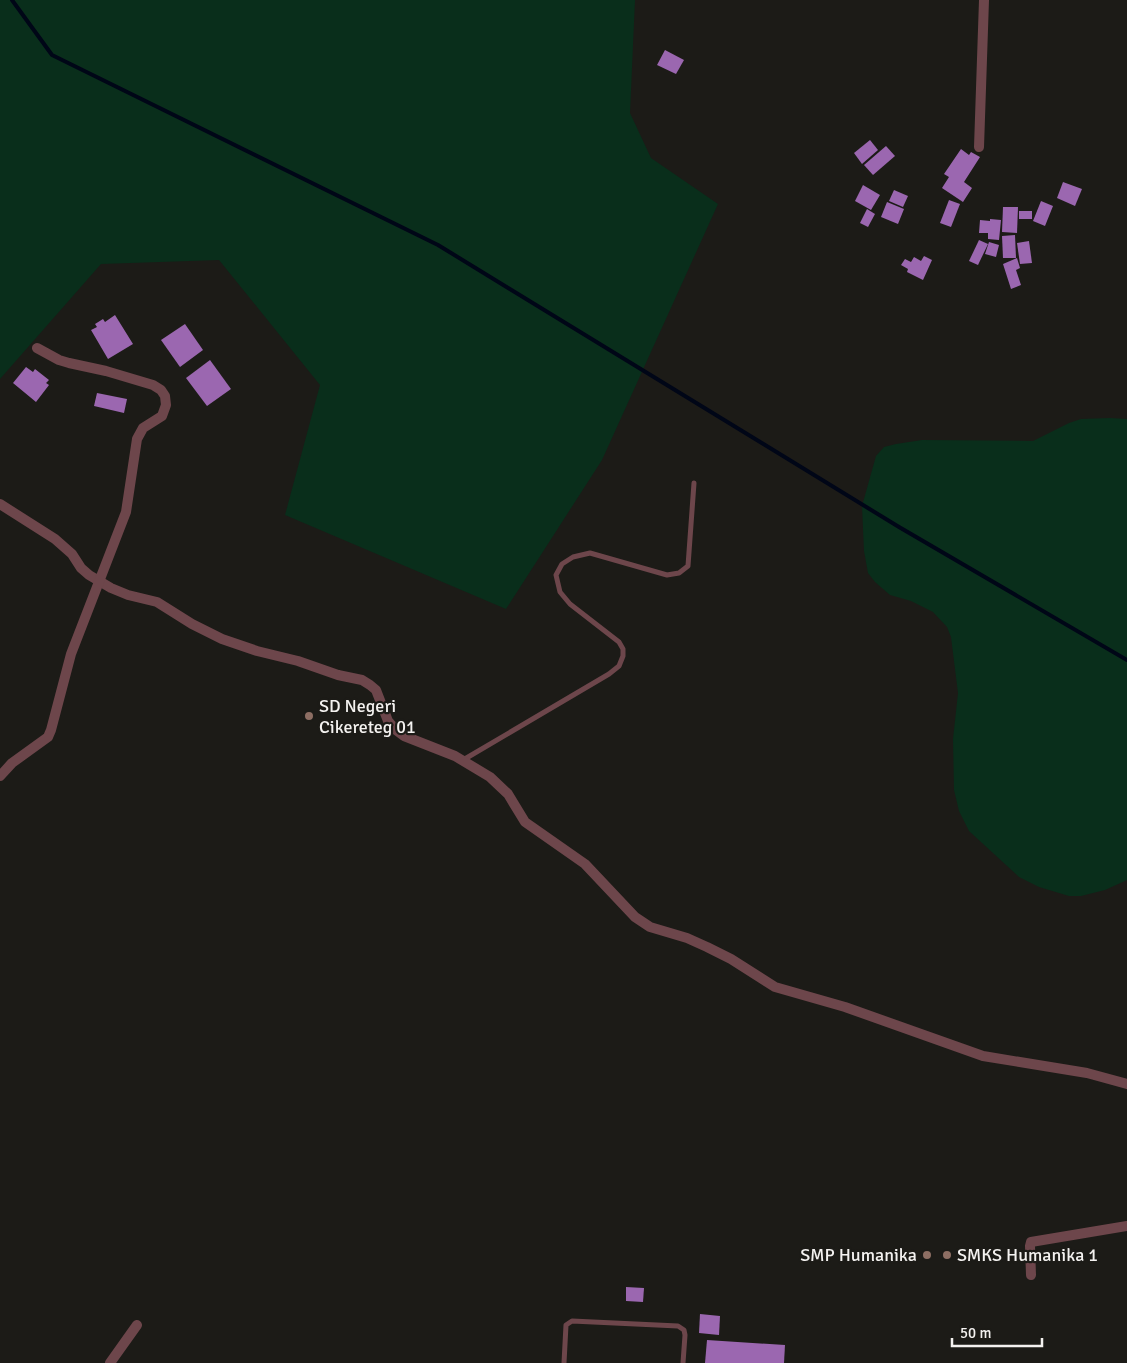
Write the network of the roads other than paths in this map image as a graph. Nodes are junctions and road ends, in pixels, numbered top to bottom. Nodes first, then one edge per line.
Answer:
1 (984, 0) edge
2 (979, 147) dead end
3 (37, 348) dead end
4 (694, 483) dead end
5 (0, 504) edge
6 (99, 582) junction
7 (463, 760) junction
8 (0, 776) edge
9 (1127, 1084) edge
10 (1127, 1226) edge
11 (1031, 1275) dead end
12 (137, 1325) dead end
13 (110, 1363) edge
14 (564, 1363) edge
15 (683, 1363) edge

1 - 2 street
3 - 6 street
4 - 7 lane
5 - 6 street
6 - 7 street
6 - 8 street
7 - 9 street
10 - 11 street
12 - 13 street
14 - 15 lane

